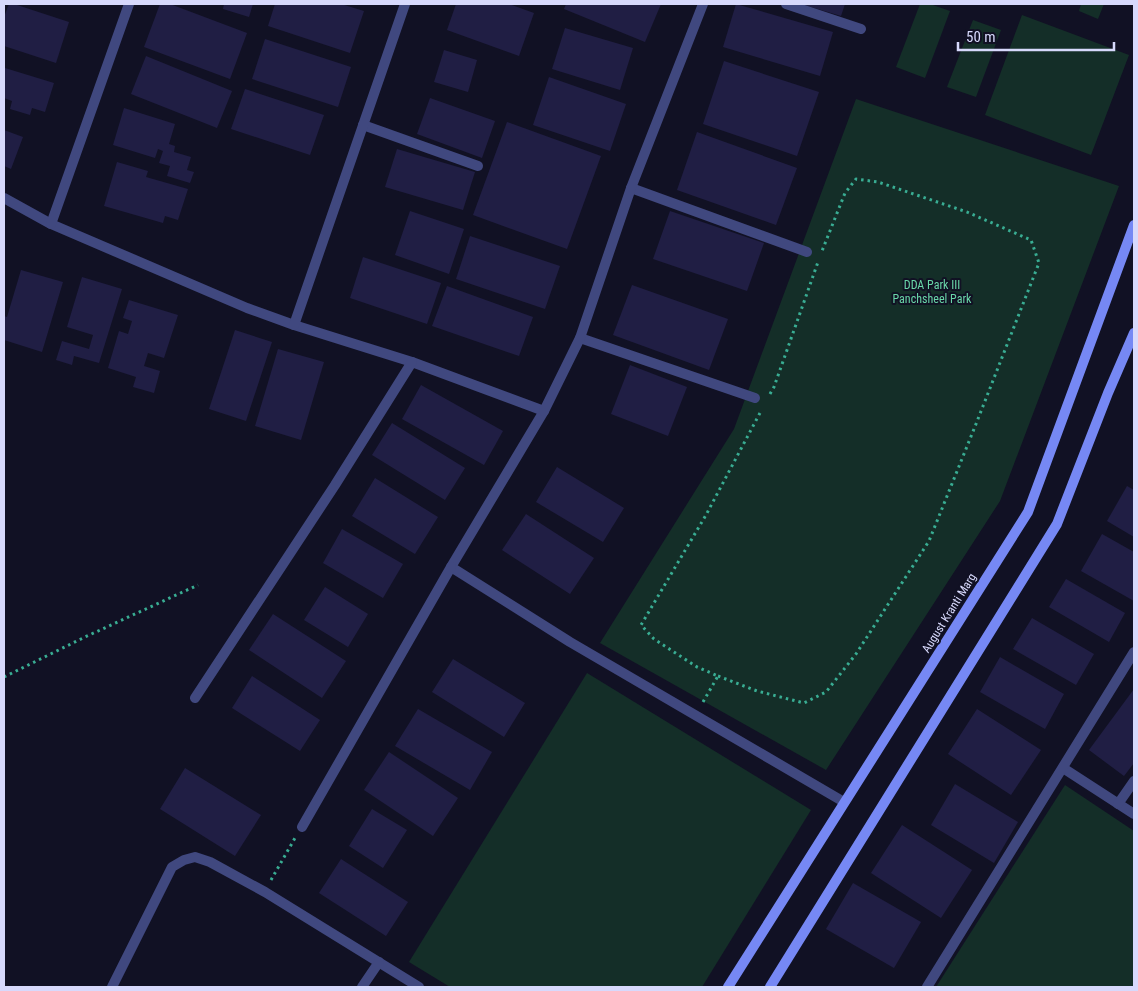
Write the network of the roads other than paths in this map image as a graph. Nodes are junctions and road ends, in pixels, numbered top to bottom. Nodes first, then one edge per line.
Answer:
1 (129, 4) edge
2 (405, 4) edge
3 (703, 4) edge
4 (786, 4) edge
5 (861, 29) dead end
6 (363, 125) junction
7 (478, 166) dead end
8 (631, 188) junction
9 (4, 198) edge
10 (51, 224) junction
11 (1134, 225) edge
12 (807, 252) dead end
13 (294, 326) junction
14 (1134, 333) edge
15 (580, 338) junction
16 (412, 362) junction
17 (755, 398) dead end
18 (544, 411) junction
19 (451, 567) junction
20 (1134, 652) edge
21 (195, 698) dead end
22 (1063, 768) junction
23 (1134, 781) edge
24 (844, 802) junction
25 (1118, 804) junction
26 (1134, 814) edge
27 (302, 826) road end
28 (379, 962) junction
29 (112, 987) edge
30 (362, 987) edge
31 (419, 987) edge
32 (728, 987) edge
33 (770, 987) edge
34 (927, 987) edge

1 - 10 street
2 - 6 street
3 - 8 street
4 - 5 street
6 - 7 street
6 - 13 street
8 - 12 street
8 - 15 street
9 - 10 street
10 - 13 street
11 - 24 main road, August Kranti Marg
13 - 16 street
14 - 33 main road
15 - 17 street
15 - 18 street
16 - 18 street
16 - 21 street
18 - 19 street
19 - 24 street
19 - 27 street
20 - 22 street
22 - 25 street
22 - 34 street
23 - 25 street
24 - 32 main road, August Kranti Marg
25 - 26 street
28 - 29 street
28 - 30 street
28 - 31 street

